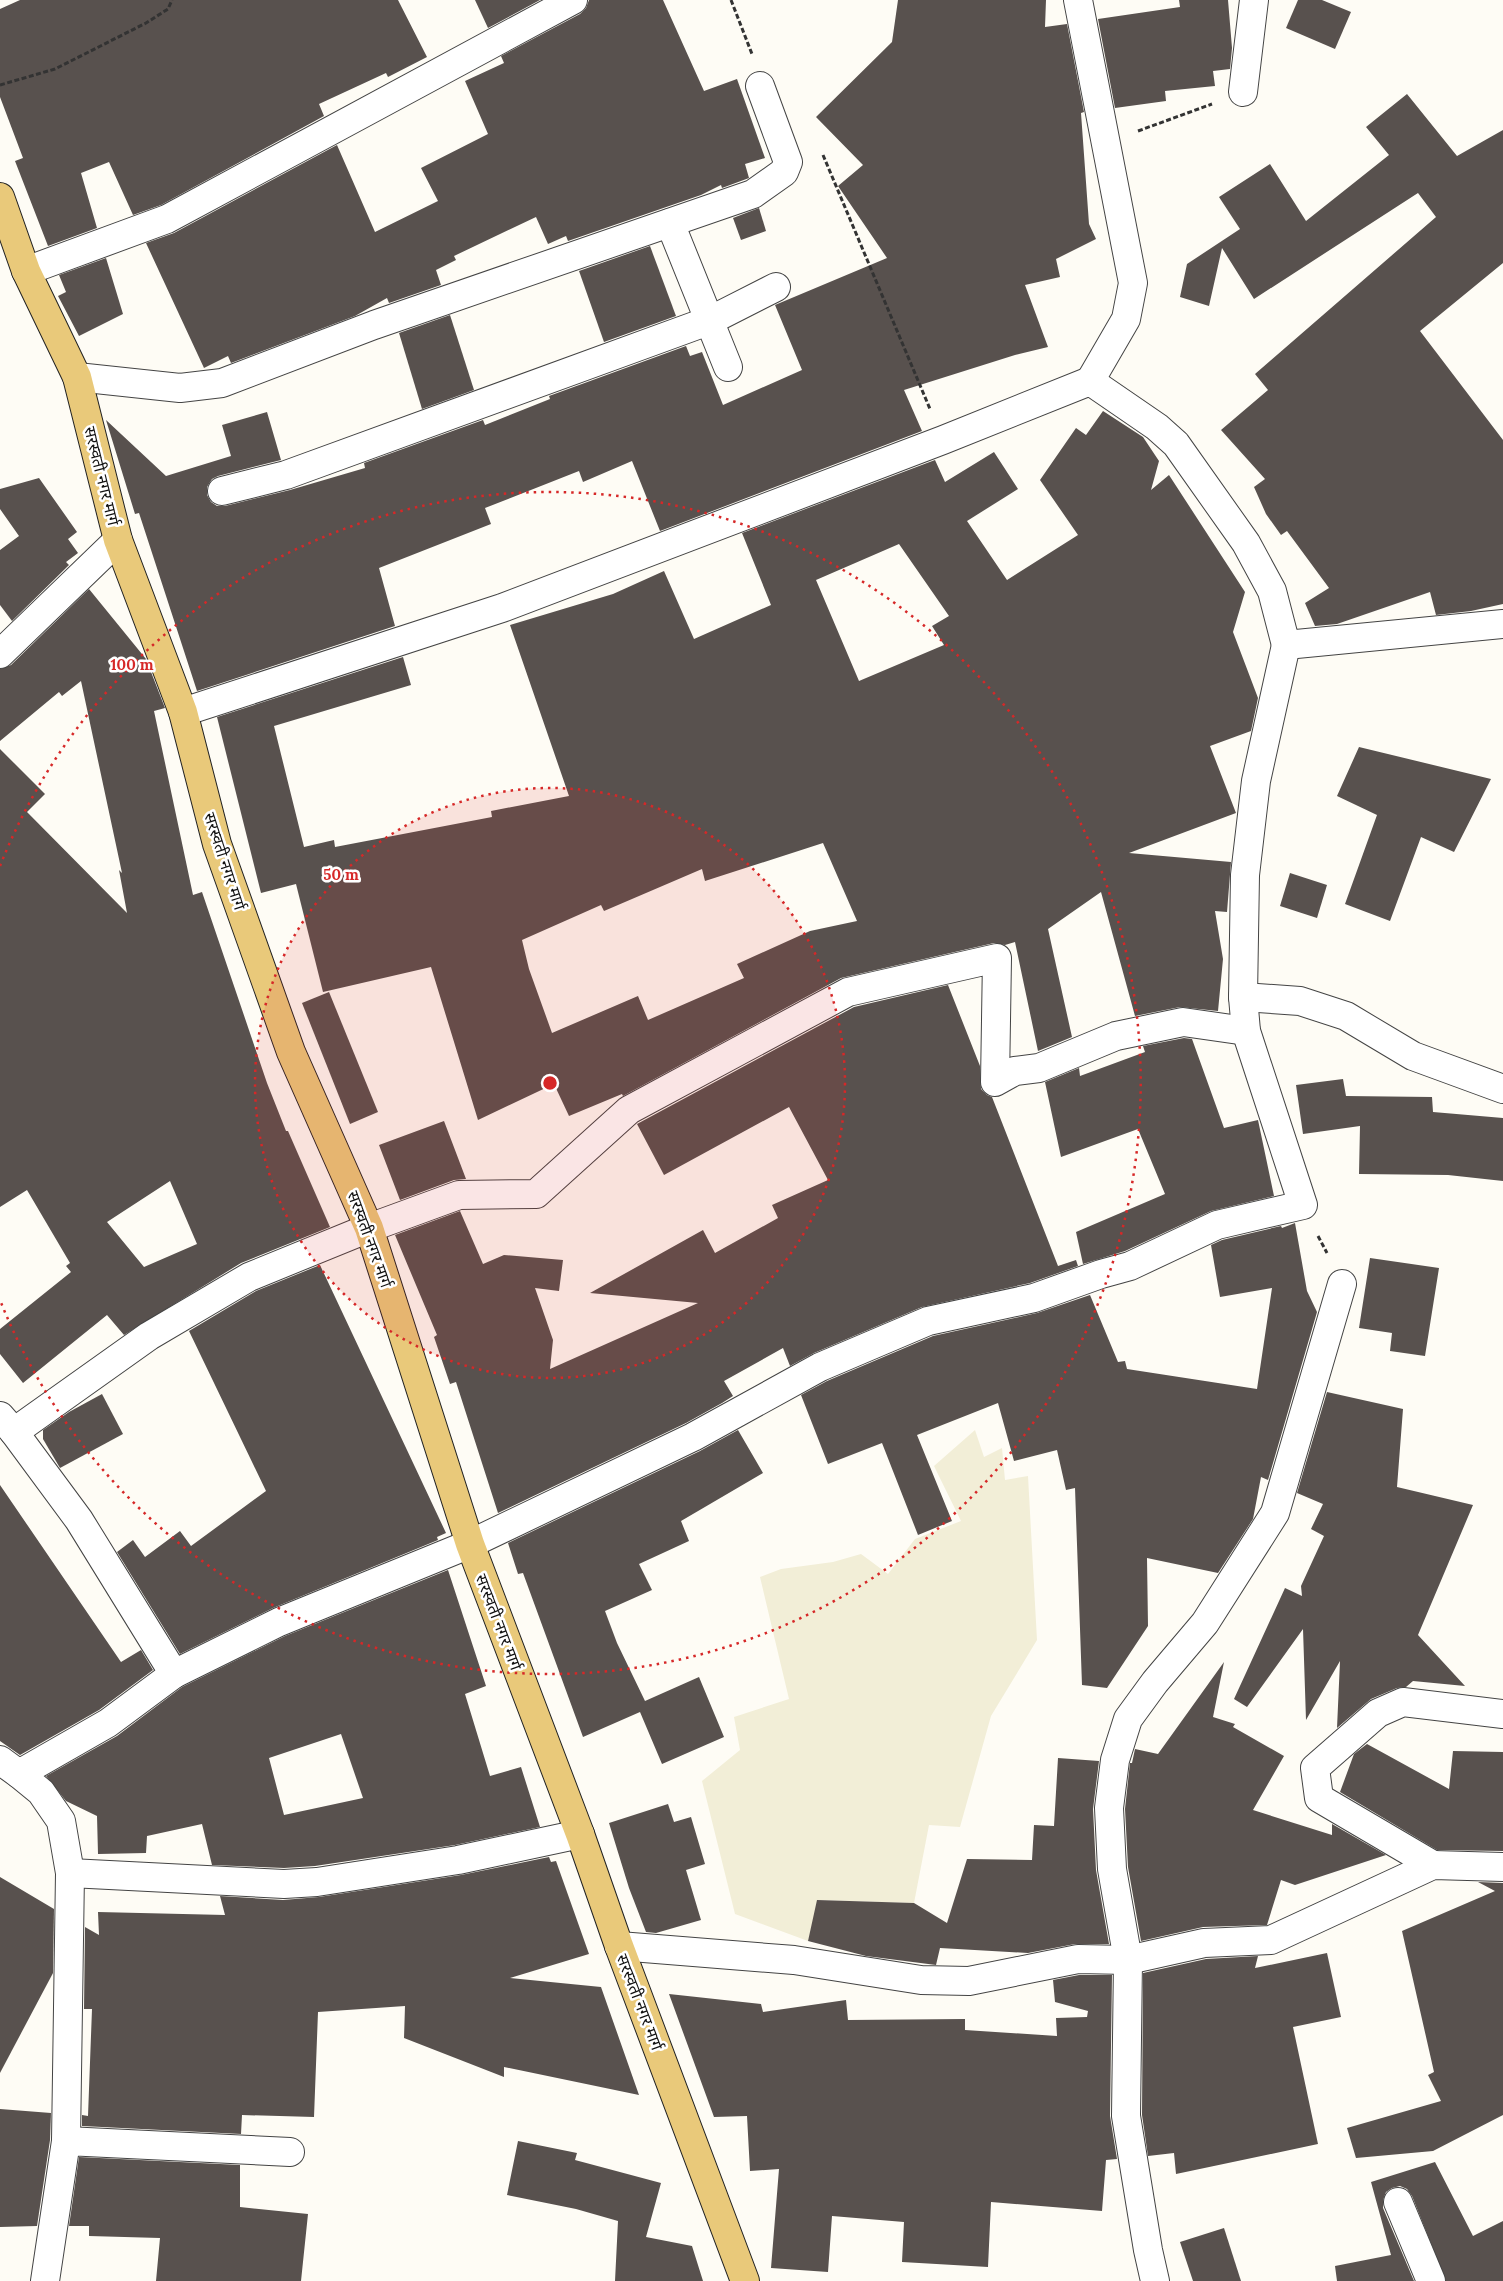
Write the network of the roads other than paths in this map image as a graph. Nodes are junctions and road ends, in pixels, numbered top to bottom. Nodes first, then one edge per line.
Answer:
1 (573, 0) edge
2 (1078, 0) edge
3 (1254, 0) edge
4 (758, 74) road end
5 (1243, 92) road end
6 (0, 197) edge
7 (670, 223) junction
8 (26, 272) junction
9 (776, 287) dead end
10 (711, 320) junction
11 (728, 367) dead end
12 (77, 377) junction
13 (1090, 381) junction
14 (222, 491) dead end
15 (118, 540) junction
16 (1503, 624) edge
17 (1286, 644) junction
18 (0, 654) edge
19 (184, 712) junction
20 (1242, 997) junction
21 (1246, 1031) junction
22 (1503, 1089) edge
23 (369, 1228) junction
24 (1342, 1284) road end
25 (7, 1424) edge
26 (470, 1544) junction
27 (174, 1674) junction
28 (1503, 1714) edge
29 (10, 1767) edge
30 (580, 1834) junction
31 (1433, 1865) junction
32 (1503, 1866) edge
33 (70, 1872) junction
34 (619, 1946) junction
35 (1128, 1960) junction
36 (66, 2141) junction
37 (290, 2152) dead end
38 (1398, 2202) dead end
39 (45, 2281) edge
40 (744, 2281) edge
41 (1156, 2281) edge
42 (1431, 2281) edge

1 - 8 street
2 - 13 street
3 - 5 street
4 - 7 street
6 - 8 main road, सरस्वती नगर मार्ग
7 - 10 street
7 - 12 street
8 - 12 main road, सरस्वती नगर मार्ग
9 - 10 street
10 - 11 street
10 - 14 street
12 - 15 main road, सरस्वती नगर मार्ग
13 - 17 street
13 - 19 street
15 - 18 street
15 - 19 main road, सरस्वती नगर मार्ग
16 - 17 street
17 - 20 street
19 - 23 main road, सरस्वती नगर मार्ग
20 - 21 street
20 - 22 street
21 - 23 street
21 - 26 street
23 - 25 street
23 - 26 main road, सरस्वती नगर मार्ग
24 - 35 street
25 - 27 street
26 - 27 street
26 - 30 main road, सरस्वती नगर मार्ग
27 - 29 street
28 - 31 street
29 - 33 street
30 - 33 street
30 - 34 main road, सरस्वती नगर मार्ग
31 - 32 street
31 - 35 street
33 - 36 street
34 - 35 street
34 - 40 main road, सरस्वती नगर मार्ग
35 - 41 street
36 - 37 street
36 - 39 street
38 - 42 street

